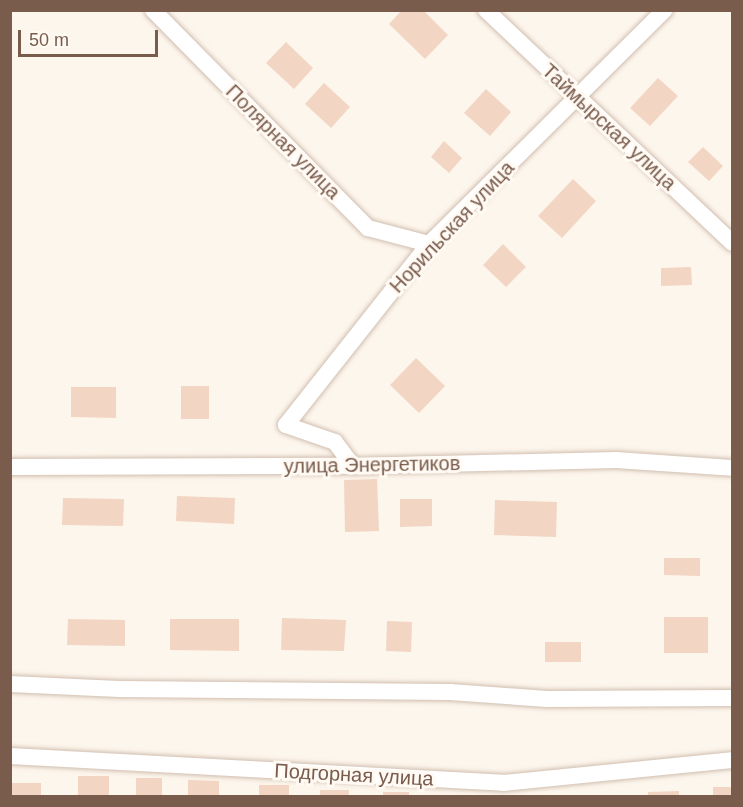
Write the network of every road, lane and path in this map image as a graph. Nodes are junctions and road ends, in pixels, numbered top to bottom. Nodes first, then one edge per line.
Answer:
1 (153, 10) edge
2 (486, 10) edge
3 (665, 10) edge
4 (578, 98) junction
5 (732, 243) edge
6 (429, 244) junction
7 (353, 466) junction
8 (10, 467) edge
9 (732, 468) edge
10 (10, 684) edge
11 (732, 698) edge
12 (10, 756) edge
13 (732, 760) edge
14 (503, 790) edge

1 - 6 street, Полярная улица
2 - 4 street, Таймырская улица
3 - 4 street, Норильская улица
4 - 5 street, Таймырская улица
4 - 6 street, Норильская улица
6 - 7 street, Норильская улица
7 - 8 street, улица Энергетиков
7 - 9 street, улица Энергетиков
10 - 11 street
12 - 14 street, Подгорная улица
13 - 14 street, Подгорная улица

